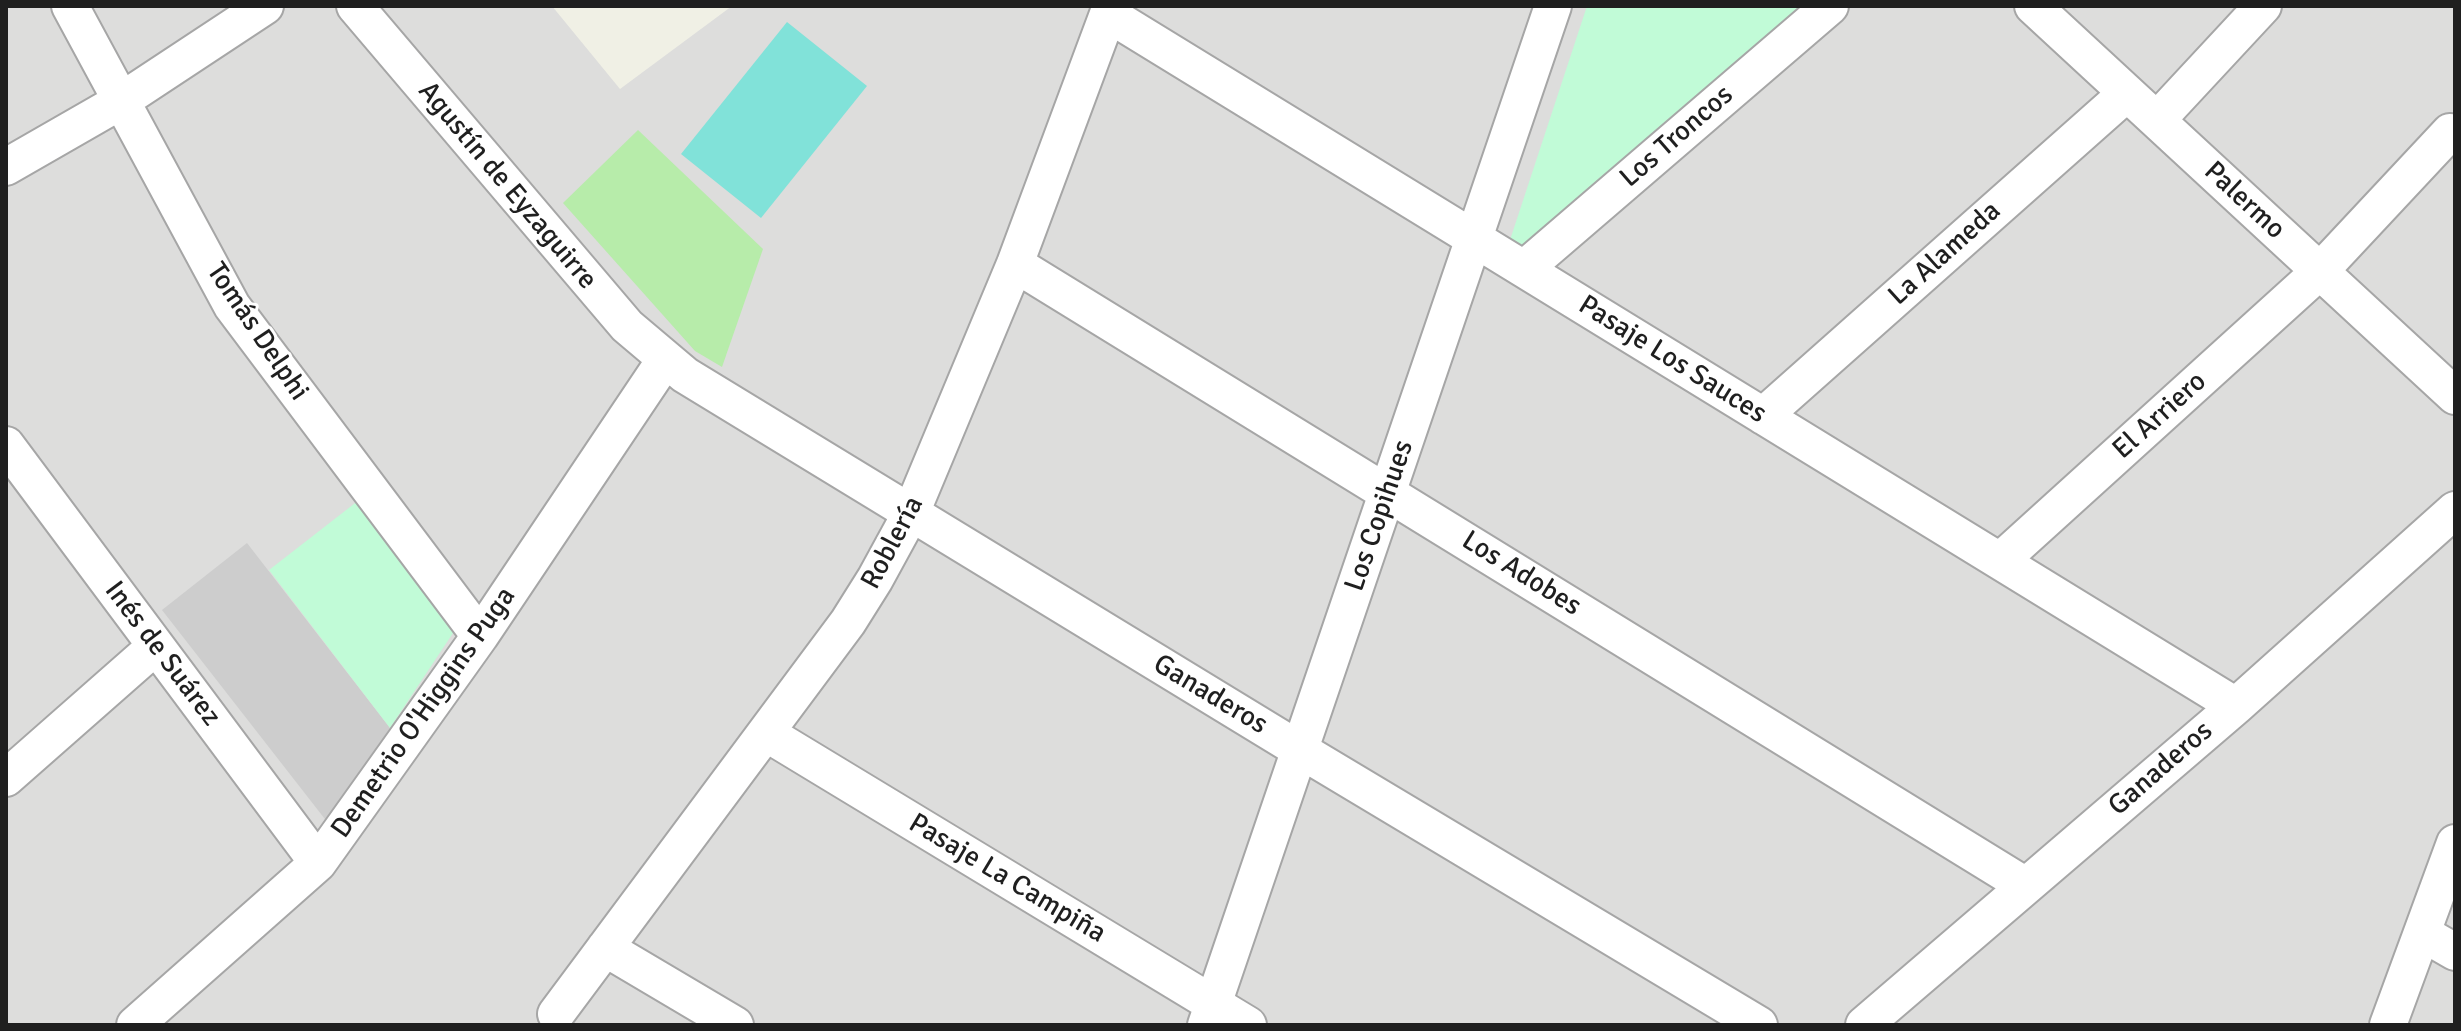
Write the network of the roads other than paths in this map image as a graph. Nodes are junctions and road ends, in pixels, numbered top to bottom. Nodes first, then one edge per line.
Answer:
1 (70, 6) edge
2 (265, 6) edge
3 (355, 6) edge
4 (1553, 6) edge
5 (1830, 6) edge
6 (2033, 6) edge
7 (2263, 6) edge
8 (1110, 10) edge
9 (2127, 93) junction
10 (121, 101) junction
11 (2157, 120) junction
12 (2450, 132) dead end
13 (6, 167) edge
14 (1474, 238) junction
15 (1015, 264) junction
16 (1524, 269) junction
17 (2320, 271) junction
18 (665, 360) junction
19 (2455, 396) edge
20 (1763, 416) junction
21 (6, 445) edge
22 (1388, 492) junction
23 (2455, 510) edge
24 (911, 513) junction
25 (2000, 561) junction
26 (480, 636) junction
27 (156, 646) junction
28 (2236, 706) junction
29 (766, 733) junction
30 (1300, 750) junction
31 (6, 778) edge
32 (2455, 843) edge
33 (318, 863) junction
34 (2026, 886) junction
35 (2422, 933) junction
36 (605, 948) junction
37 (2455, 952) edge
38 (556, 1014) dead end
39 (1210, 1014) edge
40 (135, 1025) edge
41 (735, 1025) edge
42 (1248, 1025) edge
43 (1759, 1025) edge
44 (1864, 1025) edge
45 (2388, 1025) edge

1 - 10 street, Tomás Delphi
2 - 10 street
3 - 18 street, Agustín de Eyzaguirre
4 - 14 street, Los Copihues
5 - 16 street, Los Troncos
6 - 9 street, Palermo
7 - 11 street
8 - 14 street, Pasaje Los Sauces
8 - 15 street, Roblería
9 - 11 street, Palermo
9 - 20 street, La Alameda
10 - 13 street
10 - 26 street, Tomás Delphi
11 - 17 street, Palermo
12 - 17 street, El Arriero
14 - 16 street, Pasaje Los Sauces
14 - 22 street, Los Copihues
15 - 22 street, Los Adobes
15 - 24 street, Roblería
16 - 20 street, Pasaje Los Sauces
17 - 19 street, Palermo
17 - 25 street, El Arriero
18 - 24 street, Ganaderos
18 - 26 street, Demetrio O'Higgins Puga
20 - 25 street, Pasaje Los Sauces
21 - 27 street, Inés de Suárez
22 - 30 street, Los Copihues
22 - 34 street, Los Adobes
23 - 28 street, Ganaderos
24 - 29 street, Roblería
24 - 30 street, Ganaderos
25 - 28 street, Pasaje Los Sauces
26 - 33 street, Demetrio O'Higgins Puga
27 - 31 street
27 - 33 street, Inés de Suárez
28 - 34 street, Ganaderos
29 - 36 street, Roblería
29 - 39 street, Pasaje La Campiña
30 - 39 street, Los Copihues
30 - 43 street, Ganaderos
32 - 35 street
33 - 40 street, Demetrio O'Higgins Puga
34 - 44 street, Ganaderos
35 - 37 street
35 - 45 street
36 - 38 street, Roblería
36 - 41 street
39 - 42 street, Pasaje La Campiña

